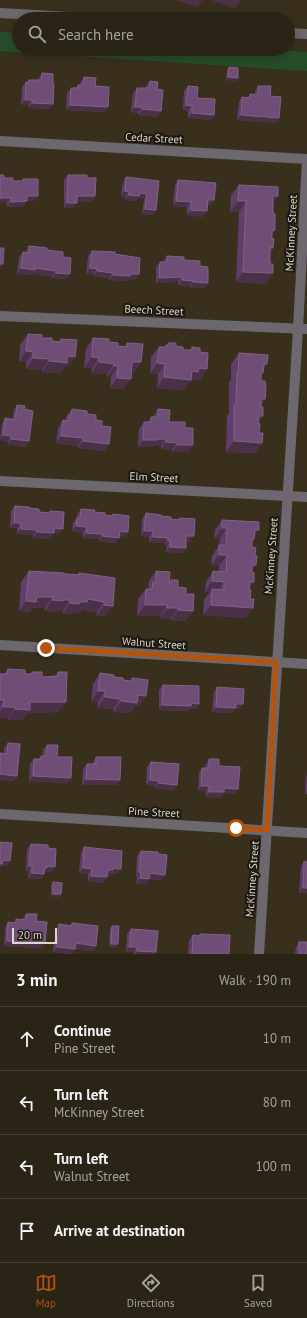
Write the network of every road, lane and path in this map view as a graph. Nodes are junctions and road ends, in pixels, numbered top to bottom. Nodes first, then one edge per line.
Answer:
1 (0, 12) edge
2 (12, 13) edge
3 (295, 33) edge
4 (307, 34) edge
5 (0, 141) edge
6 (307, 159) edge
7 (0, 316) edge
8 (302, 329) edge
9 (0, 481) edge
10 (287, 495) junction
11 (307, 497) edge
12 (0, 645) edge
13 (276, 662) junction
14 (307, 664) edge
15 (0, 814) edge
16 (267, 830) junction
17 (307, 833) edge
18 (259, 954) edge

1 - 2 street
3 - 4 street
5 - 6 street, Cedar Street
6 - 8 street, McKinney Street
7 - 8 street, Beech Street
8 - 10 street, McKinney Street
9 - 10 street, Elm Street
10 - 11 street, Elm Street
10 - 13 street, McKinney Street
12 - 13 street, Walnut Street
13 - 14 street, Walnut Street
13 - 16 street, McKinney Street
15 - 16 street, Pine Street
16 - 17 street, Pine Street
16 - 18 street, McKinney Street

